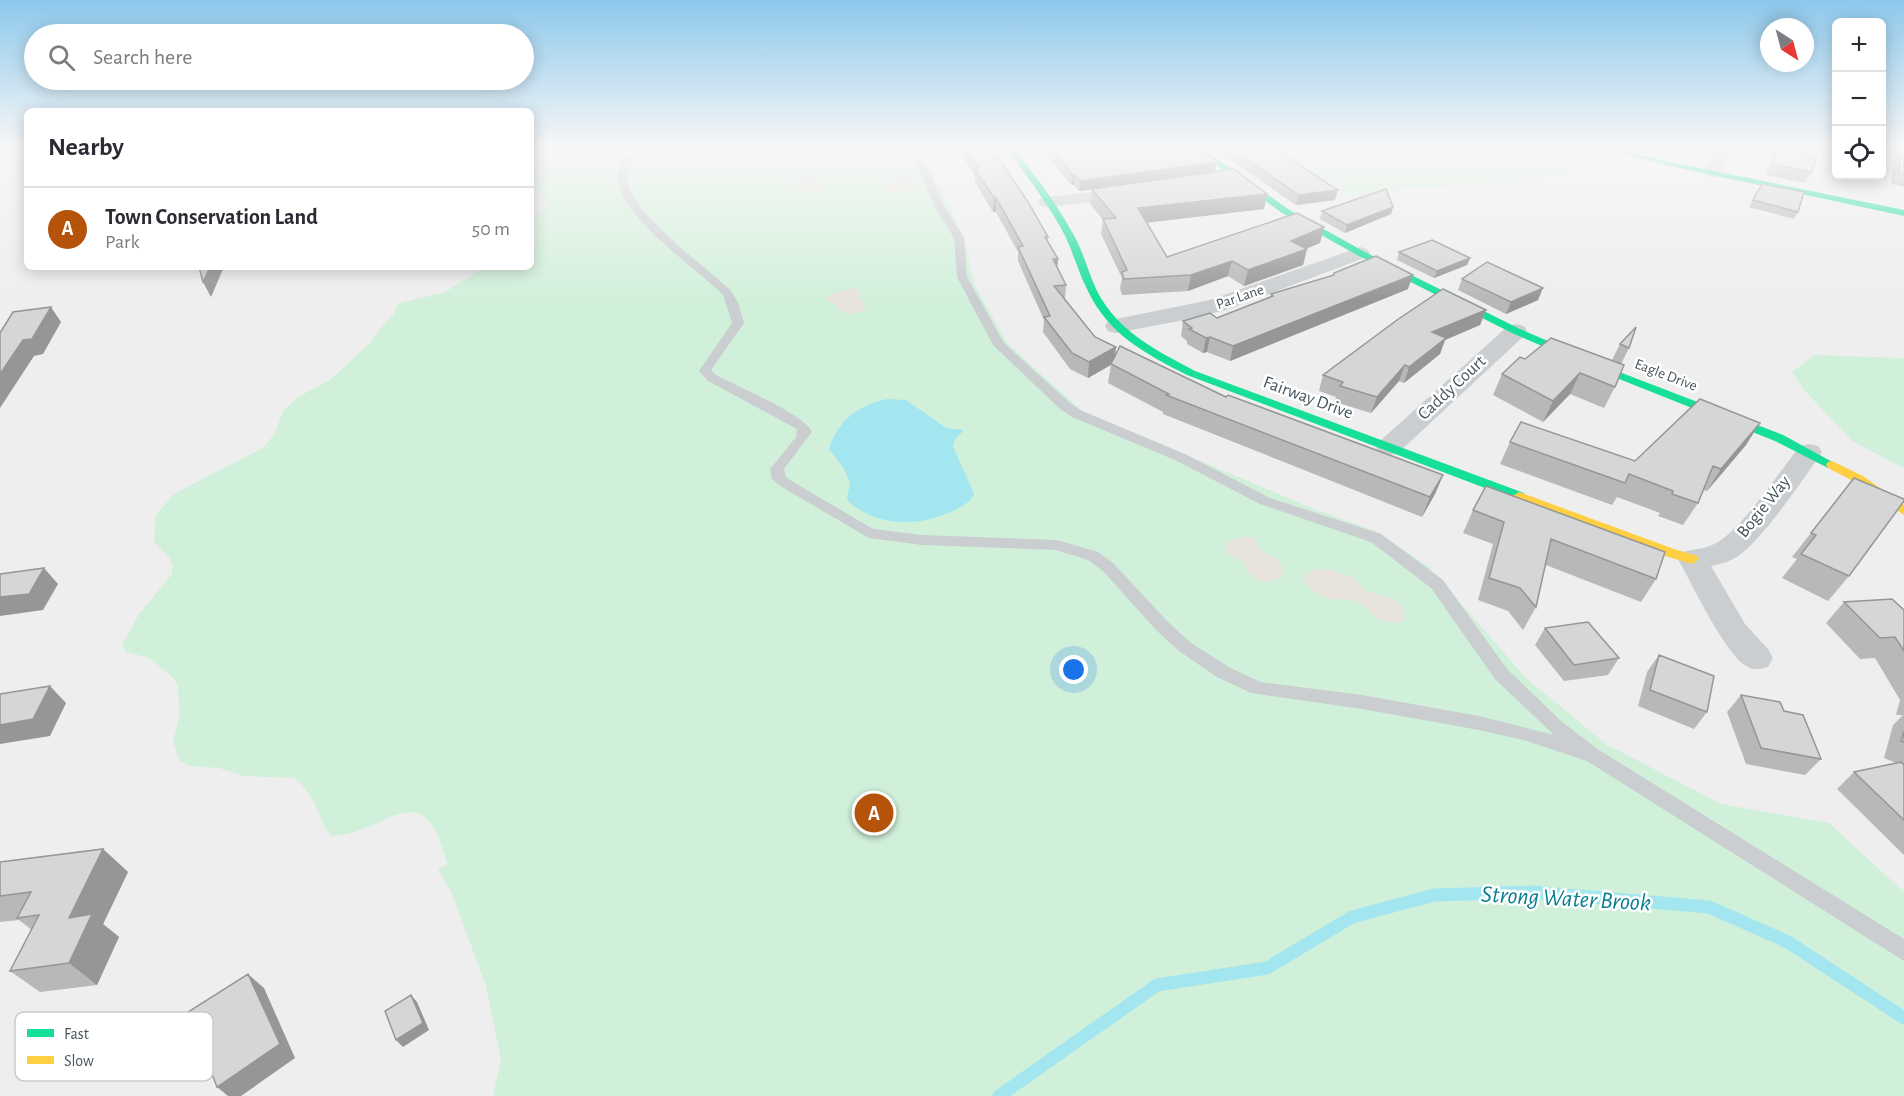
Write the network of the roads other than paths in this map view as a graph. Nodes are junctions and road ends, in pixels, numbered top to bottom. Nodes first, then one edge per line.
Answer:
1 (632, 199) edge
2 (936, 199) edge
3 (1065, 199) edge
4 (1268, 199) edge
5 (1838, 199) edge
6 (1047, 201) joint
7 (1904, 213) edge
8 (1360, 253) junction
9 (1116, 326) junction
10 (1516, 331) junction
11 (1389, 447) junction
12 (1809, 452) junction
13 (1904, 512) edge
14 (1692, 559) junction
15 (1756, 658) dead end
16 (1593, 755) junction
17 (1904, 951) edge

1 - 16 lane
2 - 16 lane
3 - 6 street
4 - 8 street, Eagle Drive
5 - 7 street
6 - 9 street, Fairway Drive
8 - 9 street, Par Lane
8 - 10 street, Eagle Drive
9 - 11 street, Fairway Drive
10 - 11 street, Caddy Court
10 - 12 street, Eagle Drive
11 - 14 street, Fairway Drive
12 - 13 street, Eagle Drive
12 - 14 street, Bogie Way
14 - 15 street
16 - 17 lane

